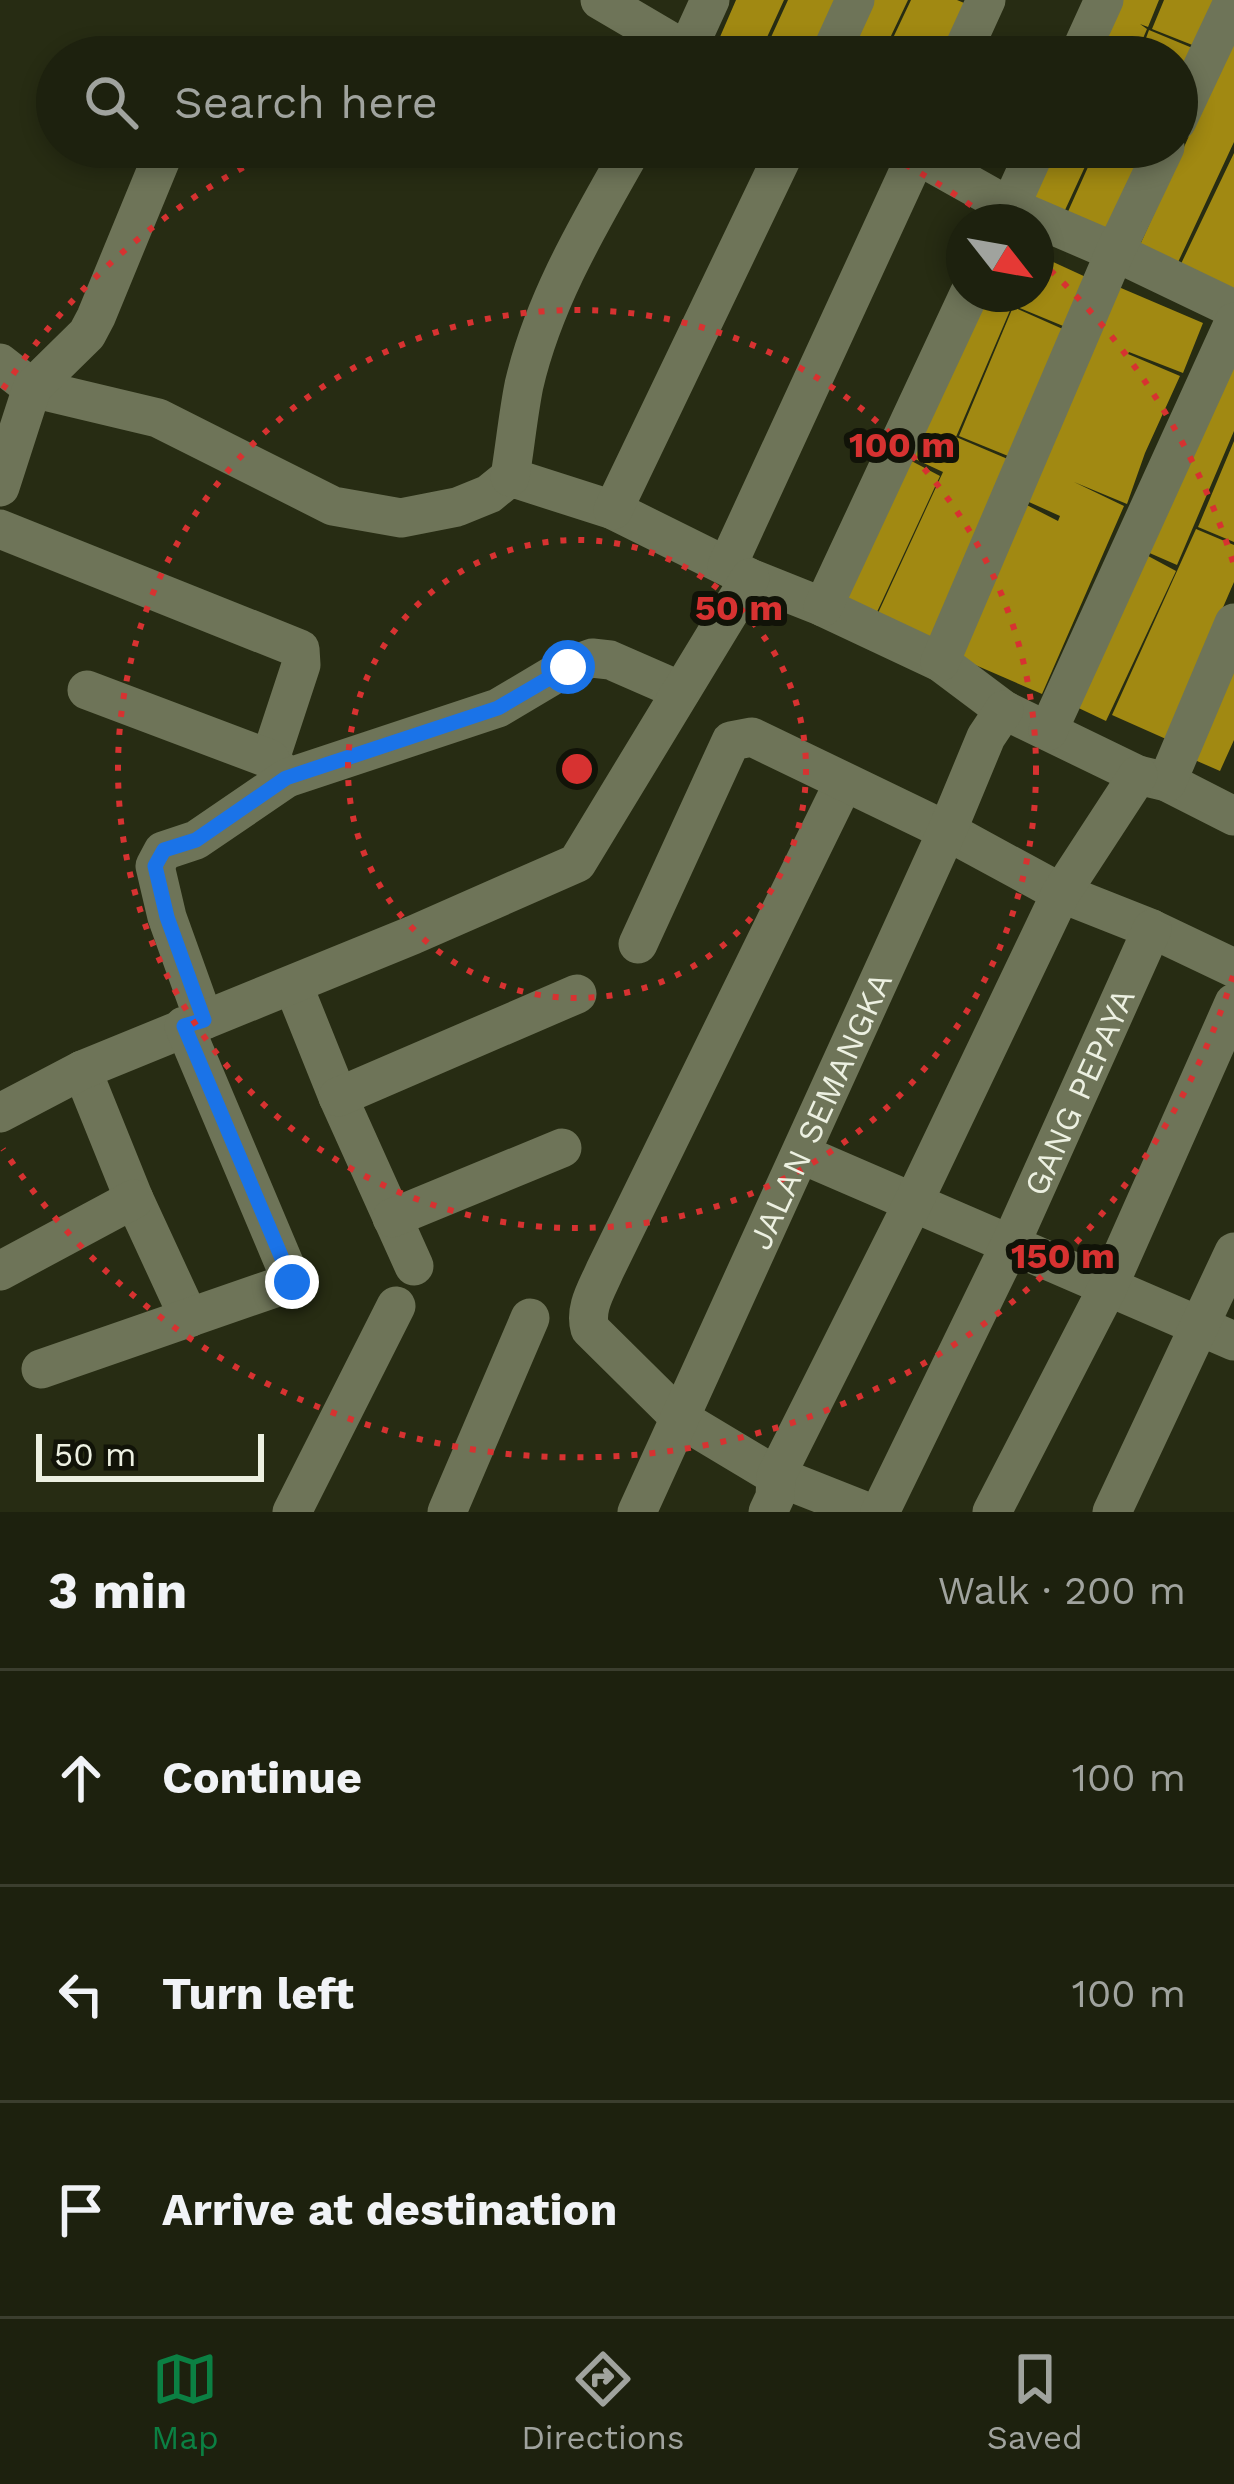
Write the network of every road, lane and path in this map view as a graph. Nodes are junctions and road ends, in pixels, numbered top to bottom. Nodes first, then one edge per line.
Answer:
1 (600, 0) edge
2 (710, 0) edge
3 (856, 0) edge
4 (986, 0) edge
5 (1104, 0) edge
6 (1234, 0) edge
7 (658, 36) edge
8 (696, 36) edge
9 (839, 36) edge
10 (970, 36) edge
11 (1088, 36) edge
12 (1198, 76) edge
13 (157, 168) edge
14 (621, 168) edge
15 (777, 168) edge
16 (906, 168) edge
17 (941, 168) edge
18 (1027, 168) edge
19 (1155, 168) edge
20 (992, 204) edge
21 (1011, 204) edge
22 (1054, 231) edge
23 (1115, 252) junction
24 (1234, 309) edge
25 (961, 312) edge
26 (1234, 322) edge
27 (0, 363) edge
28 (32, 388) junction
29 (510, 477) junction
30 (0, 487) edge
31 (613, 510) junction
32 (0, 529) edge
33 (738, 572) junction
34 (823, 608) junction
35 (1234, 623) edge
36 (940, 662) junction
37 (87, 690) dead end
38 (681, 691) junction
39 (1004, 710) junction
40 (1048, 731) junction
41 (278, 768) junction
42 (1152, 779) junction
43 (844, 782) junction
44 (1234, 816) edge
45 (947, 831) junction
46 (1061, 893) junction
47 (1152, 929) junction
48 (638, 944) dead end
49 (1234, 968) edge
50 (293, 985) junction
51 (577, 994) dead end
52 (1234, 1003) edge
53 (194, 1023) junction
54 (82, 1070) junction
55 (338, 1097) junction
56 (0, 1113) edge
57 (562, 1148) dead end
58 (801, 1154) junction
59 (134, 1199) junction
60 (914, 1203) junction
61 (392, 1218) junction
62 (1010, 1245) junction
63 (1234, 1252) edge
64 (414, 1265) dead end
65 (0, 1271) edge
66 (1108, 1287) junction
67 (396, 1306) dead end
68 (189, 1318) junction
69 (530, 1318) dead end
70 (1216, 1334) edge
71 (41, 1369) dead end
72 (681, 1419) junction
73 (772, 1494) edge
74 (292, 1512) edge
75 (447, 1512) edge
76 (637, 1512) edge
77 (867, 1512) edge
78 (880, 1512) edge
79 (992, 1512) edge
80 (1112, 1512) edge

1 - 7 street
2 - 8 street
3 - 9 street
4 - 10 street
5 - 11 street
6 - 12 street
13 - 28 street
14 - 29 street
15 - 31 street
16 - 33 street
17 - 20 street
18 - 21 street
19 - 23 street
22 - 23 street
23 - 24 street
23 - 36 street
25 - 34 street
26 - 40 street
27 - 28 street
28 - 29 street
28 - 30 street
29 - 31 street
31 - 33 street
32 - 41 street
33 - 34 street
33 - 38 street
34 - 36 street
35 - 42 street
36 - 39 street
37 - 41 street
38 - 41 street
38 - 50 street
39 - 40 street
39 - 45 street, JALAN SEMANGKA
40 - 42 street
41 - 53 street
42 - 44 street
42 - 46 street
43 - 45 street
43 - 48 street
43 - 72 street
45 - 46 street
45 - 58 street, JALAN SEMANGKA
46 - 47 street
46 - 60 street
47 - 49 street
47 - 62 street, GANG PEPAYA
50 - 53 street
50 - 55 street
51 - 55 street
52 - 66 street
53 - 54 street
53 - 68 street
54 - 56 street
54 - 59 street
55 - 61 street
57 - 61 street
58 - 60 street
58 - 72 street, JALAN SEMANGKA
59 - 65 street
59 - 68 street
60 - 62 street
60 - 73 street
61 - 64 street
62 - 66 street
62 - 78 street, GANG PEPAYA
63 - 70 street
66 - 70 street
66 - 79 street
67 - 74 street
68 - 71 street
69 - 75 street
70 - 80 street
72 - 73 street
72 - 76 street, JALAN SEMANGKA
73 - 77 street

